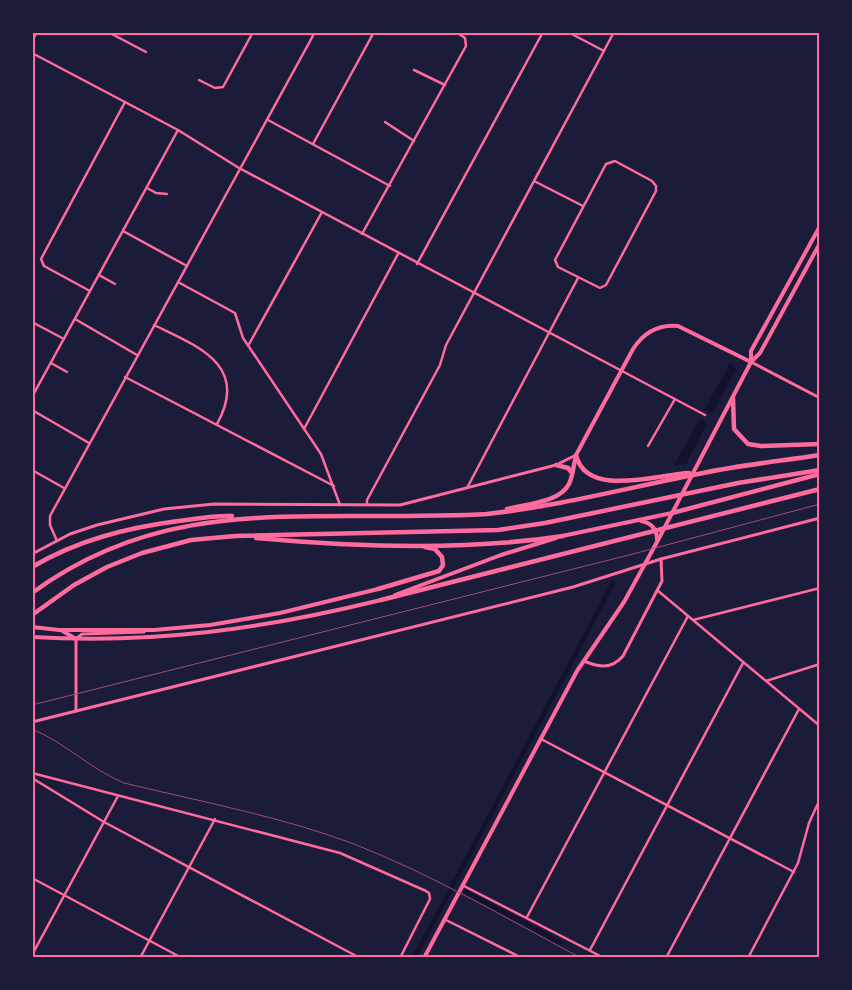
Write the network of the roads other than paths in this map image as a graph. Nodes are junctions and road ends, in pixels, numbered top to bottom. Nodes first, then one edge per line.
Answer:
1 (37, 32) edge
2 (108, 32) edge
3 (374, 32) edge
4 (456, 32) edge
5 (543, 32) edge
6 (568, 32) edge
7 (614, 32) edge
8 (252, 33) edge
9 (314, 33) edge
10 (32, 41) edge
11 (604, 51) junction
12 (146, 52) dead end
13 (32, 53) edge
14 (414, 70) dead end
15 (199, 80) dead end
16 (445, 85) junction
17 (126, 102) junction
18 (268, 120) junction
19 (384, 122) dead end
20 (178, 130) junction
21 (414, 141) junction
22 (313, 144) junction
23 (240, 168) junction
24 (534, 180) junction
25 (390, 186) junction
26 (147, 188) junction
27 (168, 194) dead end
28 (583, 206) junction
29 (322, 212) junction
30 (820, 226) edge
31 (123, 231) junction
32 (362, 234) junction
33 (820, 243) edge
34 (398, 253) junction
35 (417, 264) junction
36 (187, 266) junction
37 (99, 275) junction
38 (578, 278) junction
39 (178, 282) junction
40 (115, 284) dead end
41 (90, 291) junction
42 (474, 293) junction
43 (75, 319) junction
44 (32, 322) edge
45 (154, 325) junction
46 (548, 332) junction
47 (64, 339) junction
48 (248, 346) junction
49 (137, 355) junction
50 (751, 362) junction
51 (51, 363) junction
52 (622, 370) junction
53 (67, 372) dead end
54 (125, 377) junction
55 (32, 397) edge
56 (733, 398) junction
57 (820, 398) edge
58 (675, 399) junction
59 (32, 410) edge
60 (705, 415) dead end
61 (217, 424) junction
62 (304, 428) junction
63 (89, 443) junction
64 (820, 444) edge
65 (648, 446) dead end
66 (576, 455) junction
67 (820, 455) edge
68 (556, 464) junction
69 (32, 470) edge
70 (820, 470) edge
71 (705, 472) junction
72 (572, 473) junction
73 (820, 474) edge
74 (335, 486) junction
75 (64, 488) junction
76 (467, 488) junction
77 (820, 489) edge
78 (341, 506) junction
79 (367, 506) junction
80 (486, 514) junction
81 (672, 514) junction
82 (248, 517) junction
83 (820, 518) edge
84 (637, 521) junction
85 (235, 536) junction
86 (564, 536) junction
87 (57, 541) junction
88 (658, 542) junction
89 (411, 545) junction
90 (32, 554) edge
91 (661, 559) junction
92 (32, 567) edge
93 (820, 588) edge
94 (378, 589) joint
95 (657, 590) junction
96 (32, 593) edge
97 (381, 600) junction
98 (33, 615) edge
99 (688, 616) junction
100 (693, 620) junction
101 (219, 624) junction
102 (32, 627) edge
103 (59, 630) junction
104 (154, 630) junction
105 (220, 632) junction
106 (32, 637) edge
107 (76, 639) junction
108 (584, 660) junction
109 (743, 663) junction
110 (820, 664) edge
111 (766, 682) junction
112 (799, 709) junction
113 (76, 711) junction
114 (32, 722) edge
115 (820, 726) edge
116 (541, 740) junction
117 (32, 773) edge
118 (604, 773) junction
119 (32, 778) edge
120 (118, 796) junction
121 (820, 798) edge
122 (667, 806) junction
123 (215, 819) junction
124 (104, 822) junction
125 (730, 839) junction
126 (190, 866) junction
127 (794, 872) junction
128 (32, 878) edge
129 (462, 885) junction
130 (64, 895) junction
131 (527, 917) junction
132 (444, 919) junction
133 (149, 940) junction
134 (590, 950) junction
135 (32, 955) edge
136 (140, 958) edge
137 (182, 958) edge
138 (360, 958) edge
139 (400, 958) edge
140 (424, 958) edge
141 (522, 958) edge
142 (604, 958) edge
143 (666, 958) edge
144 (748, 958) edge

1 - 10 street
2 - 12 street
3 - 22 street
4 - 16 street
5 - 35 street
6 - 11 street
7 - 11 street
8 - 15 street
9 - 18 street
11 - 24 street
13 - 17 street
14 - 16 street
16 - 21 street
17 - 20 street
17 - 41 street
18 - 22 street
18 - 23 street
19 - 21 street
20 - 23 street
20 - 26 street
21 - 25 street
22 - 25 street
23 - 29 street
23 - 36 street
24 - 28 street
24 - 42 street
25 - 32 street
26 - 27 street
26 - 31 street
28 - 38 street
28 - 38 street
29 - 32 street
29 - 48 street
30 - 50 main road
31 - 36 street
31 - 37 street
32 - 34 street
33 - 50 main road
34 - 35 street
34 - 62 street
35 - 42 street
36 - 39 street
37 - 40 street
37 - 41 street
38 - 46 street
39 - 45 street
39 - 48 street
41 - 43 street
42 - 46 street
42 - 79 street
43 - 47 street
43 - 49 street
44 - 47 street
45 - 49 street
45 - 61 street
46 - 52 street
46 - 76 street
47 - 51 street
48 - 62 street
49 - 54 street
50 - 52 main road
50 - 56 main road
50 - 57 street
51 - 53 street
51 - 55 street
52 - 58 street
52 - 66 main road
54 - 61 street
54 - 63 street
56 - 64 highway
56 - 81 main road
58 - 60 street
58 - 65 street
59 - 63 street
61 - 74 street
62 - 74 street
63 - 75 street
66 - 68 street
66 - 71 highway
66 - 72 highway
67 - 71 highway
68 - 72 highway
68 - 76 street
69 - 75 street
70 - 85 highway
71 - 80 highway
72 - 80 highway
73 - 81 highway
74 - 78 street
75 - 87 street
76 - 79 street
77 - 97 highway
78 - 79 street
78 - 87 street
80 - 82 highway
81 - 84 main road
81 - 88 main road
82 - 92 highway
82 - 96 highway
83 - 91 street
84 - 86 main road
84 - 88 main road
85 - 89 highway
85 - 98 highway
86 - 89 highway
86 - 97 main road
87 - 90 street
88 - 108 main road
89 - 94 highway
91 - 95 street
91 - 113 street
93 - 100 street
94 - 101 main road
95 - 99 street
95 - 108 street
97 - 105 main road
99 - 100 street
99 - 118 street
100 - 109 street
101 - 104 main road
101 - 105 main road
102 - 103 main road
103 - 104 main road
103 - 107 main road
104 - 107 street
105 - 107 main road
106 - 107 main road
107 - 113 street
108 - 116 main road
109 - 111 street
109 - 122 street
110 - 111 street
111 - 112 street
112 - 115 street
112 - 125 street
113 - 114 street
116 - 118 street
116 - 129 main road
117 - 120 street
118 - 122 street
118 - 131 street
119 - 124 street
120 - 123 street
120 - 124 street
121 - 127 street
122 - 125 street
122 - 134 street
123 - 126 street
123 - 139 street
124 - 126 street
124 - 130 street
125 - 127 street
125 - 143 street
126 - 133 street
126 - 138 street
127 - 144 street
128 - 130 street
129 - 131 street
129 - 132 main road
130 - 133 street
130 - 135 street
131 - 134 street
132 - 140 main road
132 - 141 street
133 - 136 street
133 - 137 street
134 - 142 street

